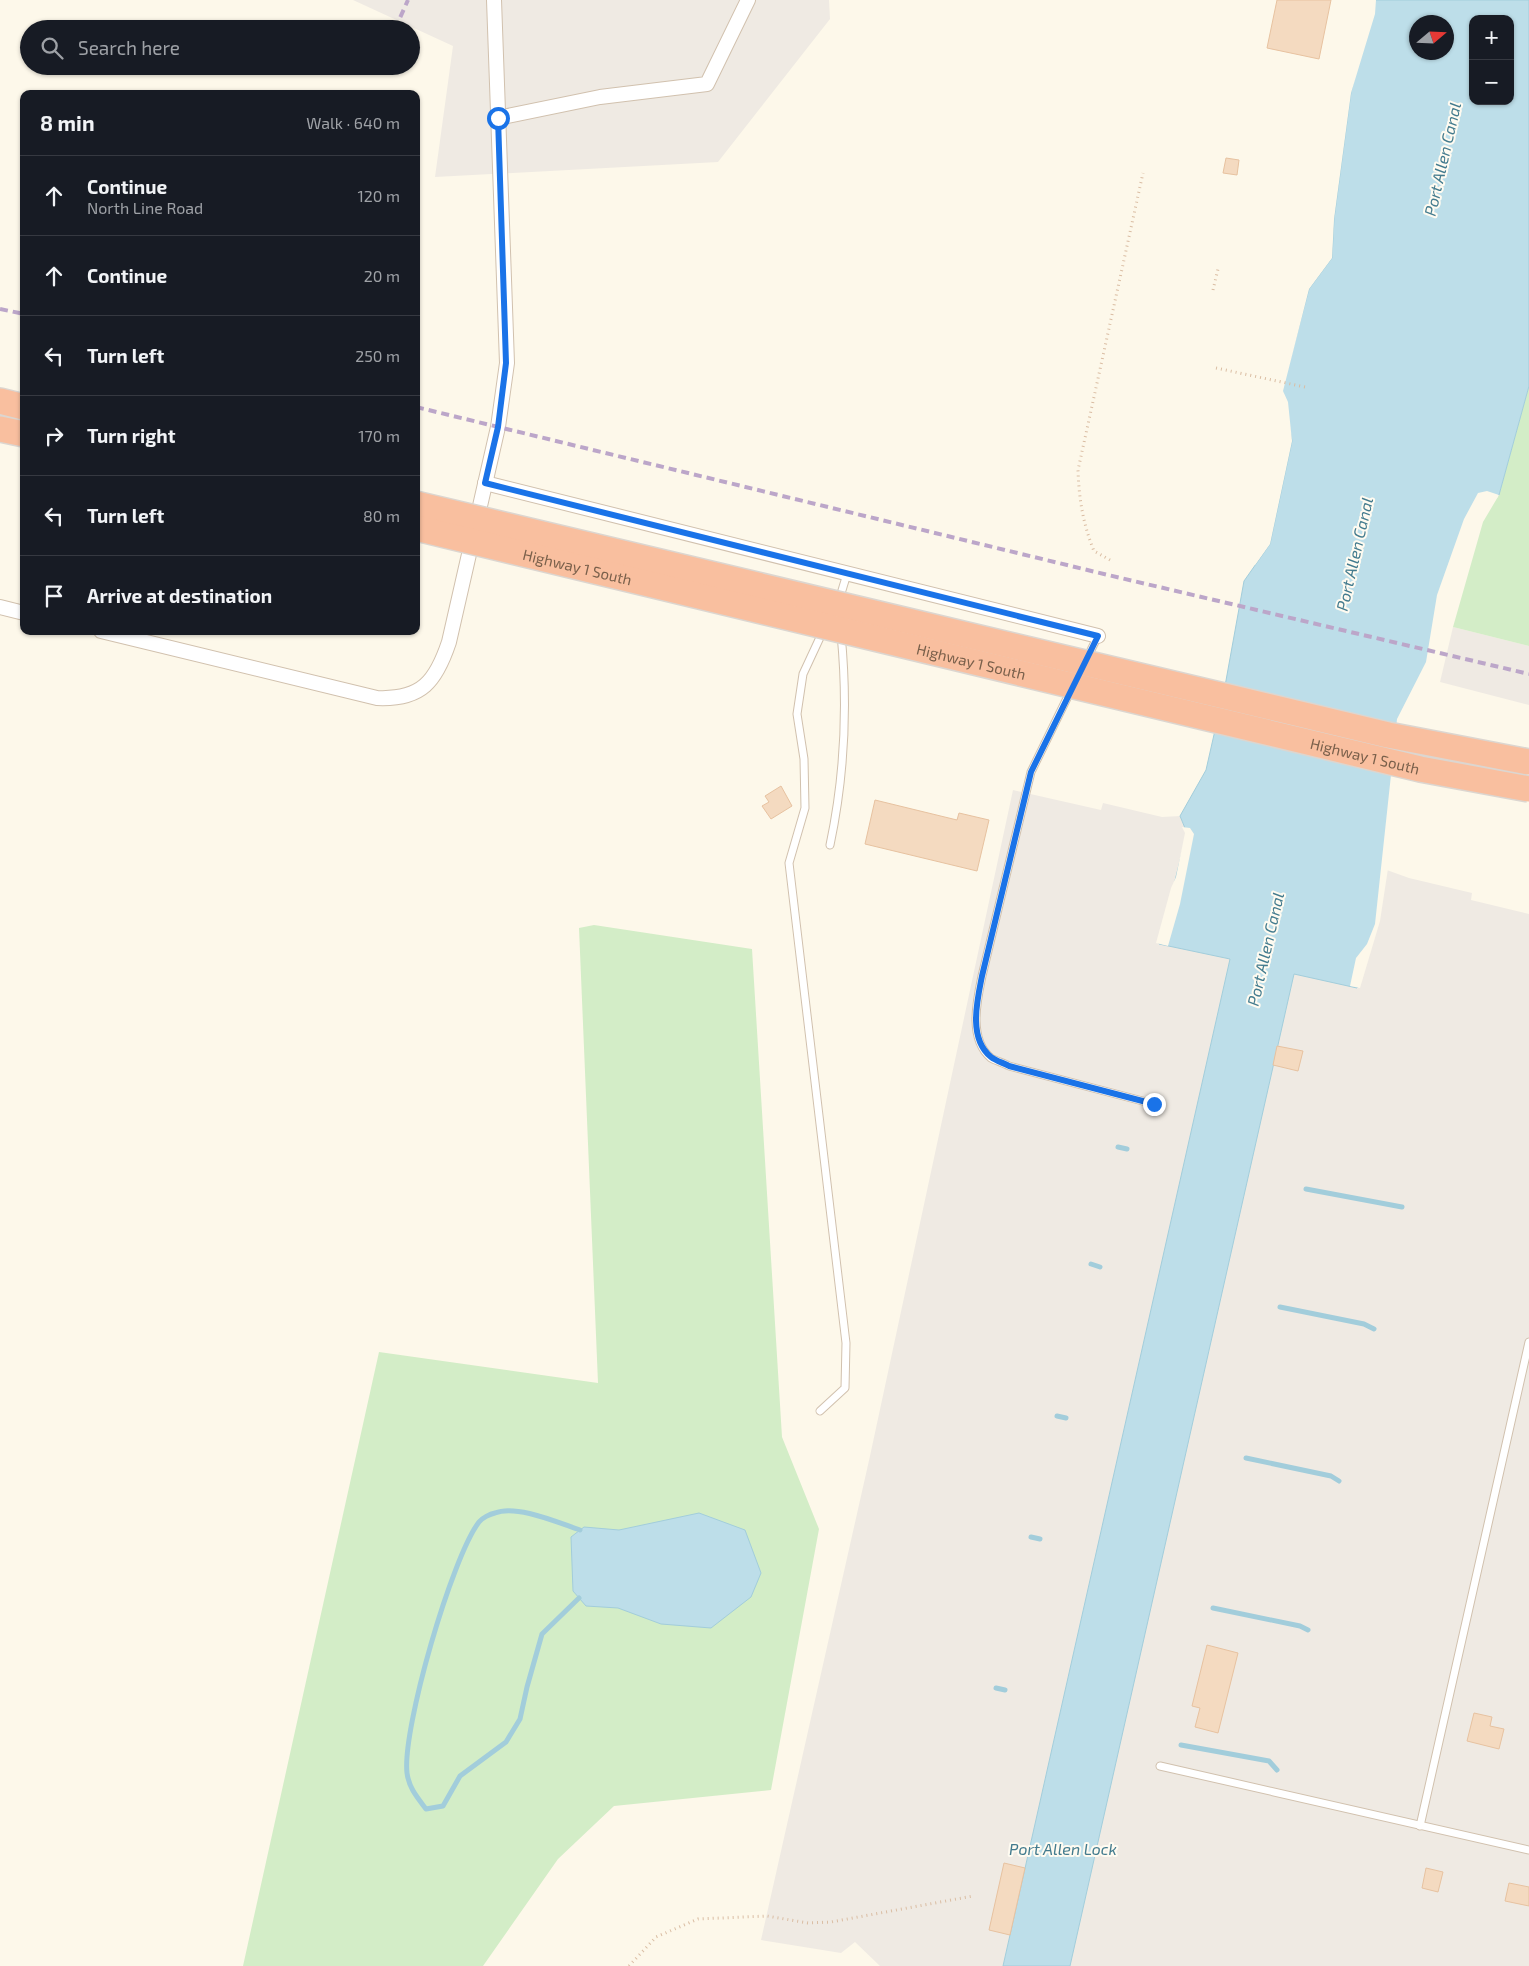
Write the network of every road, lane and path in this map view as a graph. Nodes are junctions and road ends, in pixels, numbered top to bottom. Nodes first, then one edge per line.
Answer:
1 (494, 0) edge
2 (748, 0) edge
3 (498, 118) junction
4 (1143, 173) dead end
5 (1218, 269) dead end
6 (1213, 290) dead end
7 (1216, 368) dead end
8 (1305, 387) dead end
9 (0, 401) edge
10 (20, 406) edge
11 (0, 429) edge
12 (20, 433) edge
13 (485, 483) junction
14 (420, 505) edge
15 (420, 529) edge
16 (1110, 560) dead end
17 (847, 574) junction
18 (0, 607) edge
19 (20, 612) edge
20 (836, 613) dead end
21 (828, 621) dead end
22 (840, 623) dead end
23 (117, 635) edge
24 (1098, 636) joint
25 (1081, 670) dead end
26 (1077, 679) dead end
27 (1529, 762) edge
28 (1529, 789) edge
29 (830, 845) dead end
30 (1154, 1104) dead end
31 (1529, 1342) edge
32 (820, 1411) dead end
33 (1160, 1766) dead end
34 (1420, 1826) junction
35 (1529, 1850) edge
36 (973, 1896) dead end
37 (629, 1966) edge

1 - 3 street
2 - 3 street
3 - 13 street
4 - 16 path
5 - 6 path
7 - 8 path
9 - 10 highway
11 - 12 highway
13 - 17 street
13 - 23 street
14 - 27 highway, bridge
15 - 28 highway, Highway 1 South, bridge
17 - 20 lane
17 - 24 street
18 - 19 street
21 - 32 lane
22 - 29 lane
24 - 25 lane
26 - 30 lane
31 - 34 lane
33 - 34 lane
34 - 35 lane
36 - 37 path

